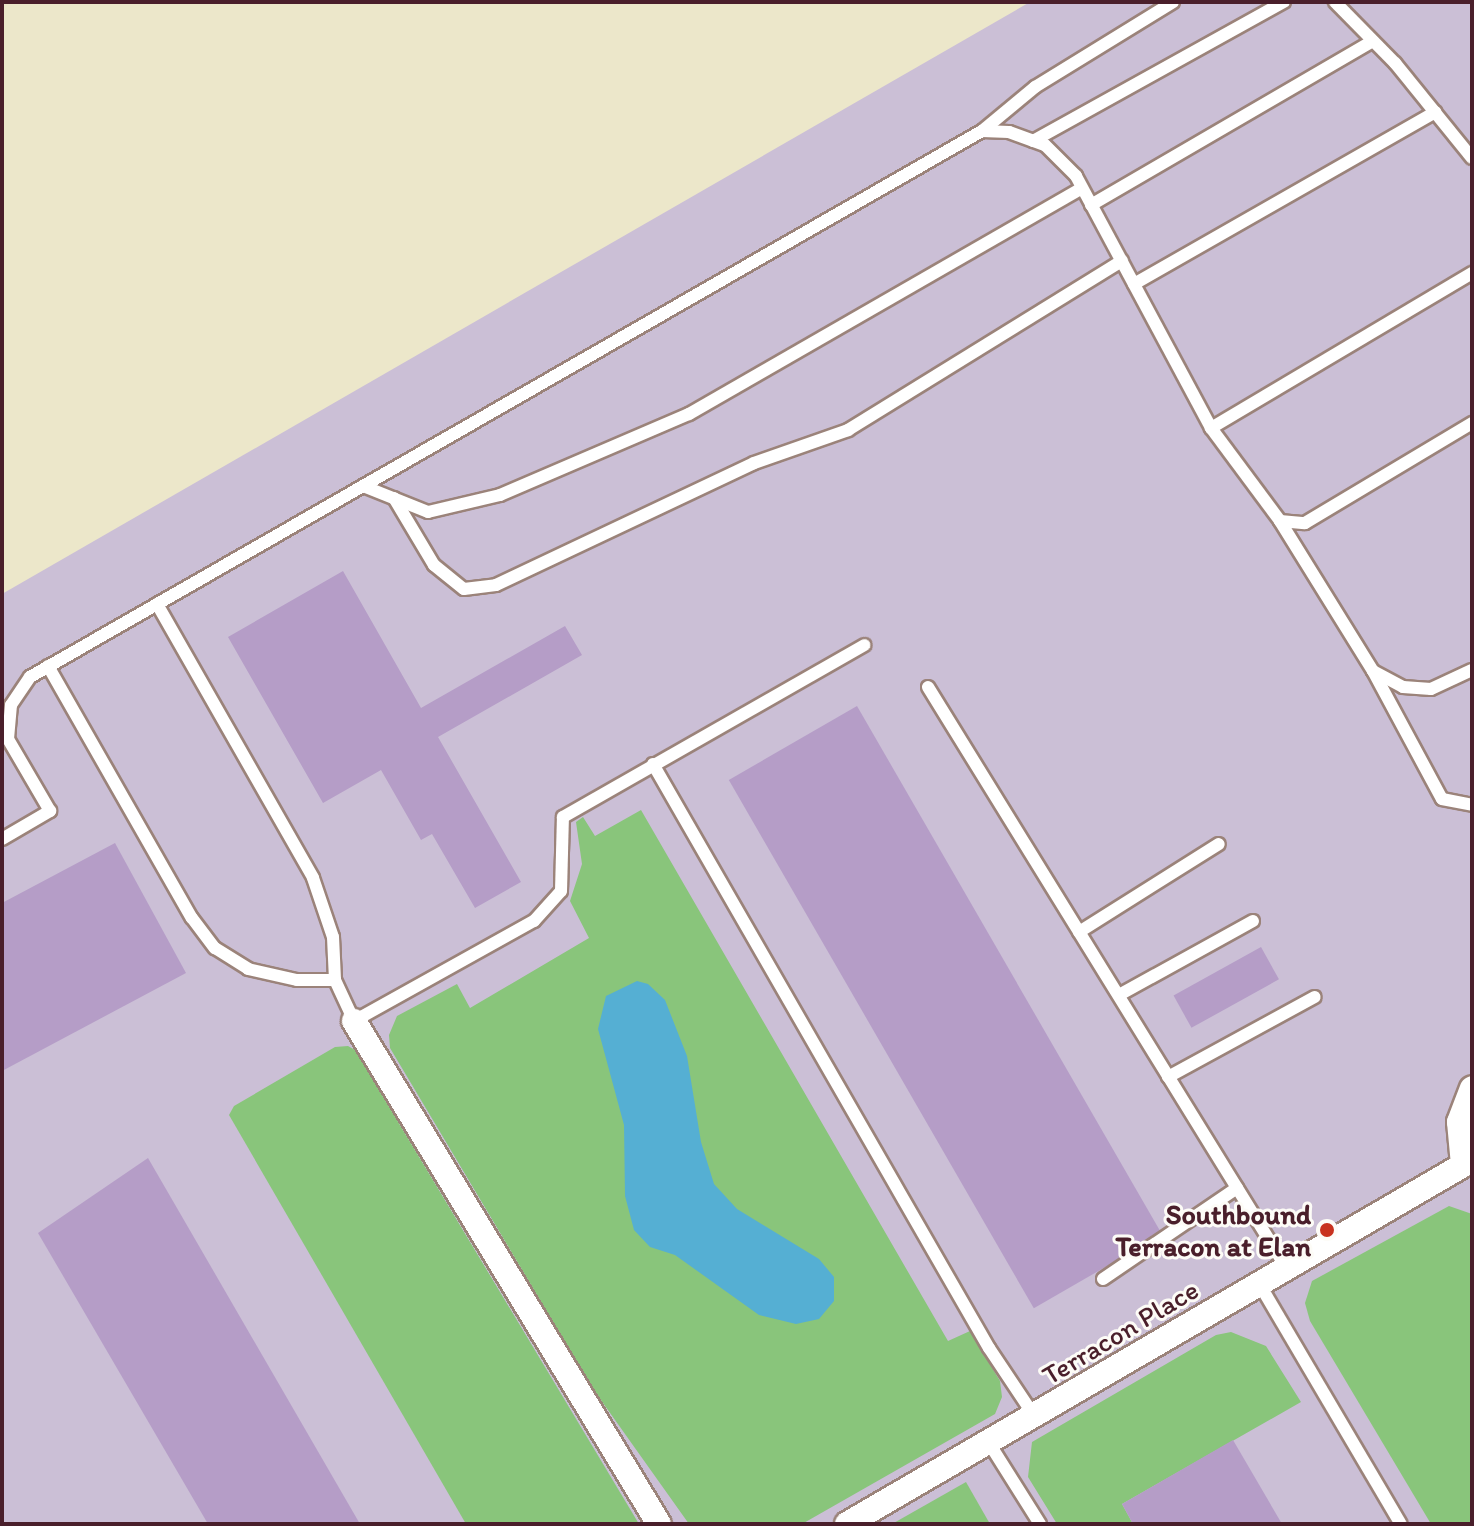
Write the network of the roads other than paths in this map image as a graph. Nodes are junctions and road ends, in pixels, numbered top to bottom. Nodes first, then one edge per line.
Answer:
1 (1173, 2) edge
2 (1284, 2) edge
3 (1335, 2) edge
4 (1373, 41) junction
5 (1435, 112) junction
6 (982, 131) junction
7 (1033, 141) junction
8 (1472, 158) edge
9 (1082, 188) junction
10 (1091, 205) junction
11 (1122, 261) junction
12 (1472, 273) edge
13 (1134, 284) junction
14 (1472, 423) edge
15 (1211, 428) junction
16 (363, 486) junction
17 (394, 498) junction
18 (1280, 521) junction
19 (157, 604) junction
20 (864, 645) dead end
21 (48, 666) junction
22 (1472, 670) edge
23 (1373, 671) junction
24 (928, 687) dead end
25 (653, 764) junction
26 (1472, 805) edge
27 (2, 839) edge
28 (1219, 844) dead end
29 (1253, 921) dead end
30 (1079, 932) junction
31 (335, 980) junction
32 (1119, 995) junction
33 (1315, 997) dead end
34 (354, 1021) junction
35 (1168, 1077) junction
36 (1472, 1088) edge
37 (1469, 1165) edge
38 (1237, 1188) junction
39 (1287, 1269) junction
40 (1103, 1279) dead end
41 (1260, 1285) junction
42 (1035, 1417) junction
43 (989, 1443) junction
44 (659, 1524) edge
45 (847, 1524) edge
46 (1040, 1524) edge
47 (1401, 1524) edge

1 - 6 lane
2 - 7 lane
3 - 4 lane
4 - 5 lane
4 - 10 lane
5 - 8 lane
5 - 13 lane
6 - 7 lane
6 - 16 lane
7 - 9 lane
9 - 10 lane
9 - 17 lane
10 - 11 lane
11 - 13 lane
11 - 17 lane
12 - 15 lane
13 - 15 lane
14 - 18 lane
15 - 18 lane
16 - 17 lane
16 - 19 lane
18 - 23 lane
19 - 21 lane
19 - 31 lane
20 - 25 lane
21 - 27 lane
21 - 31 lane
22 - 23 lane
23 - 26 lane
24 - 30 lane
25 - 34 lane
25 - 42 lane
28 - 30 lane
29 - 32 lane
30 - 32 lane
31 - 34 lane
32 - 35 lane
33 - 35 lane
34 - 44 street
35 - 38 lane
36 - 37 street, Terracon Place
37 - 39 street, Terracon Place
38 - 39 lane
38 - 40 lane
39 - 41 street, Terracon Place
41 - 42 street, Terracon Place
41 - 47 lane
42 - 43 street, Terracon Place
43 - 45 street, Terracon Place
43 - 46 lane

